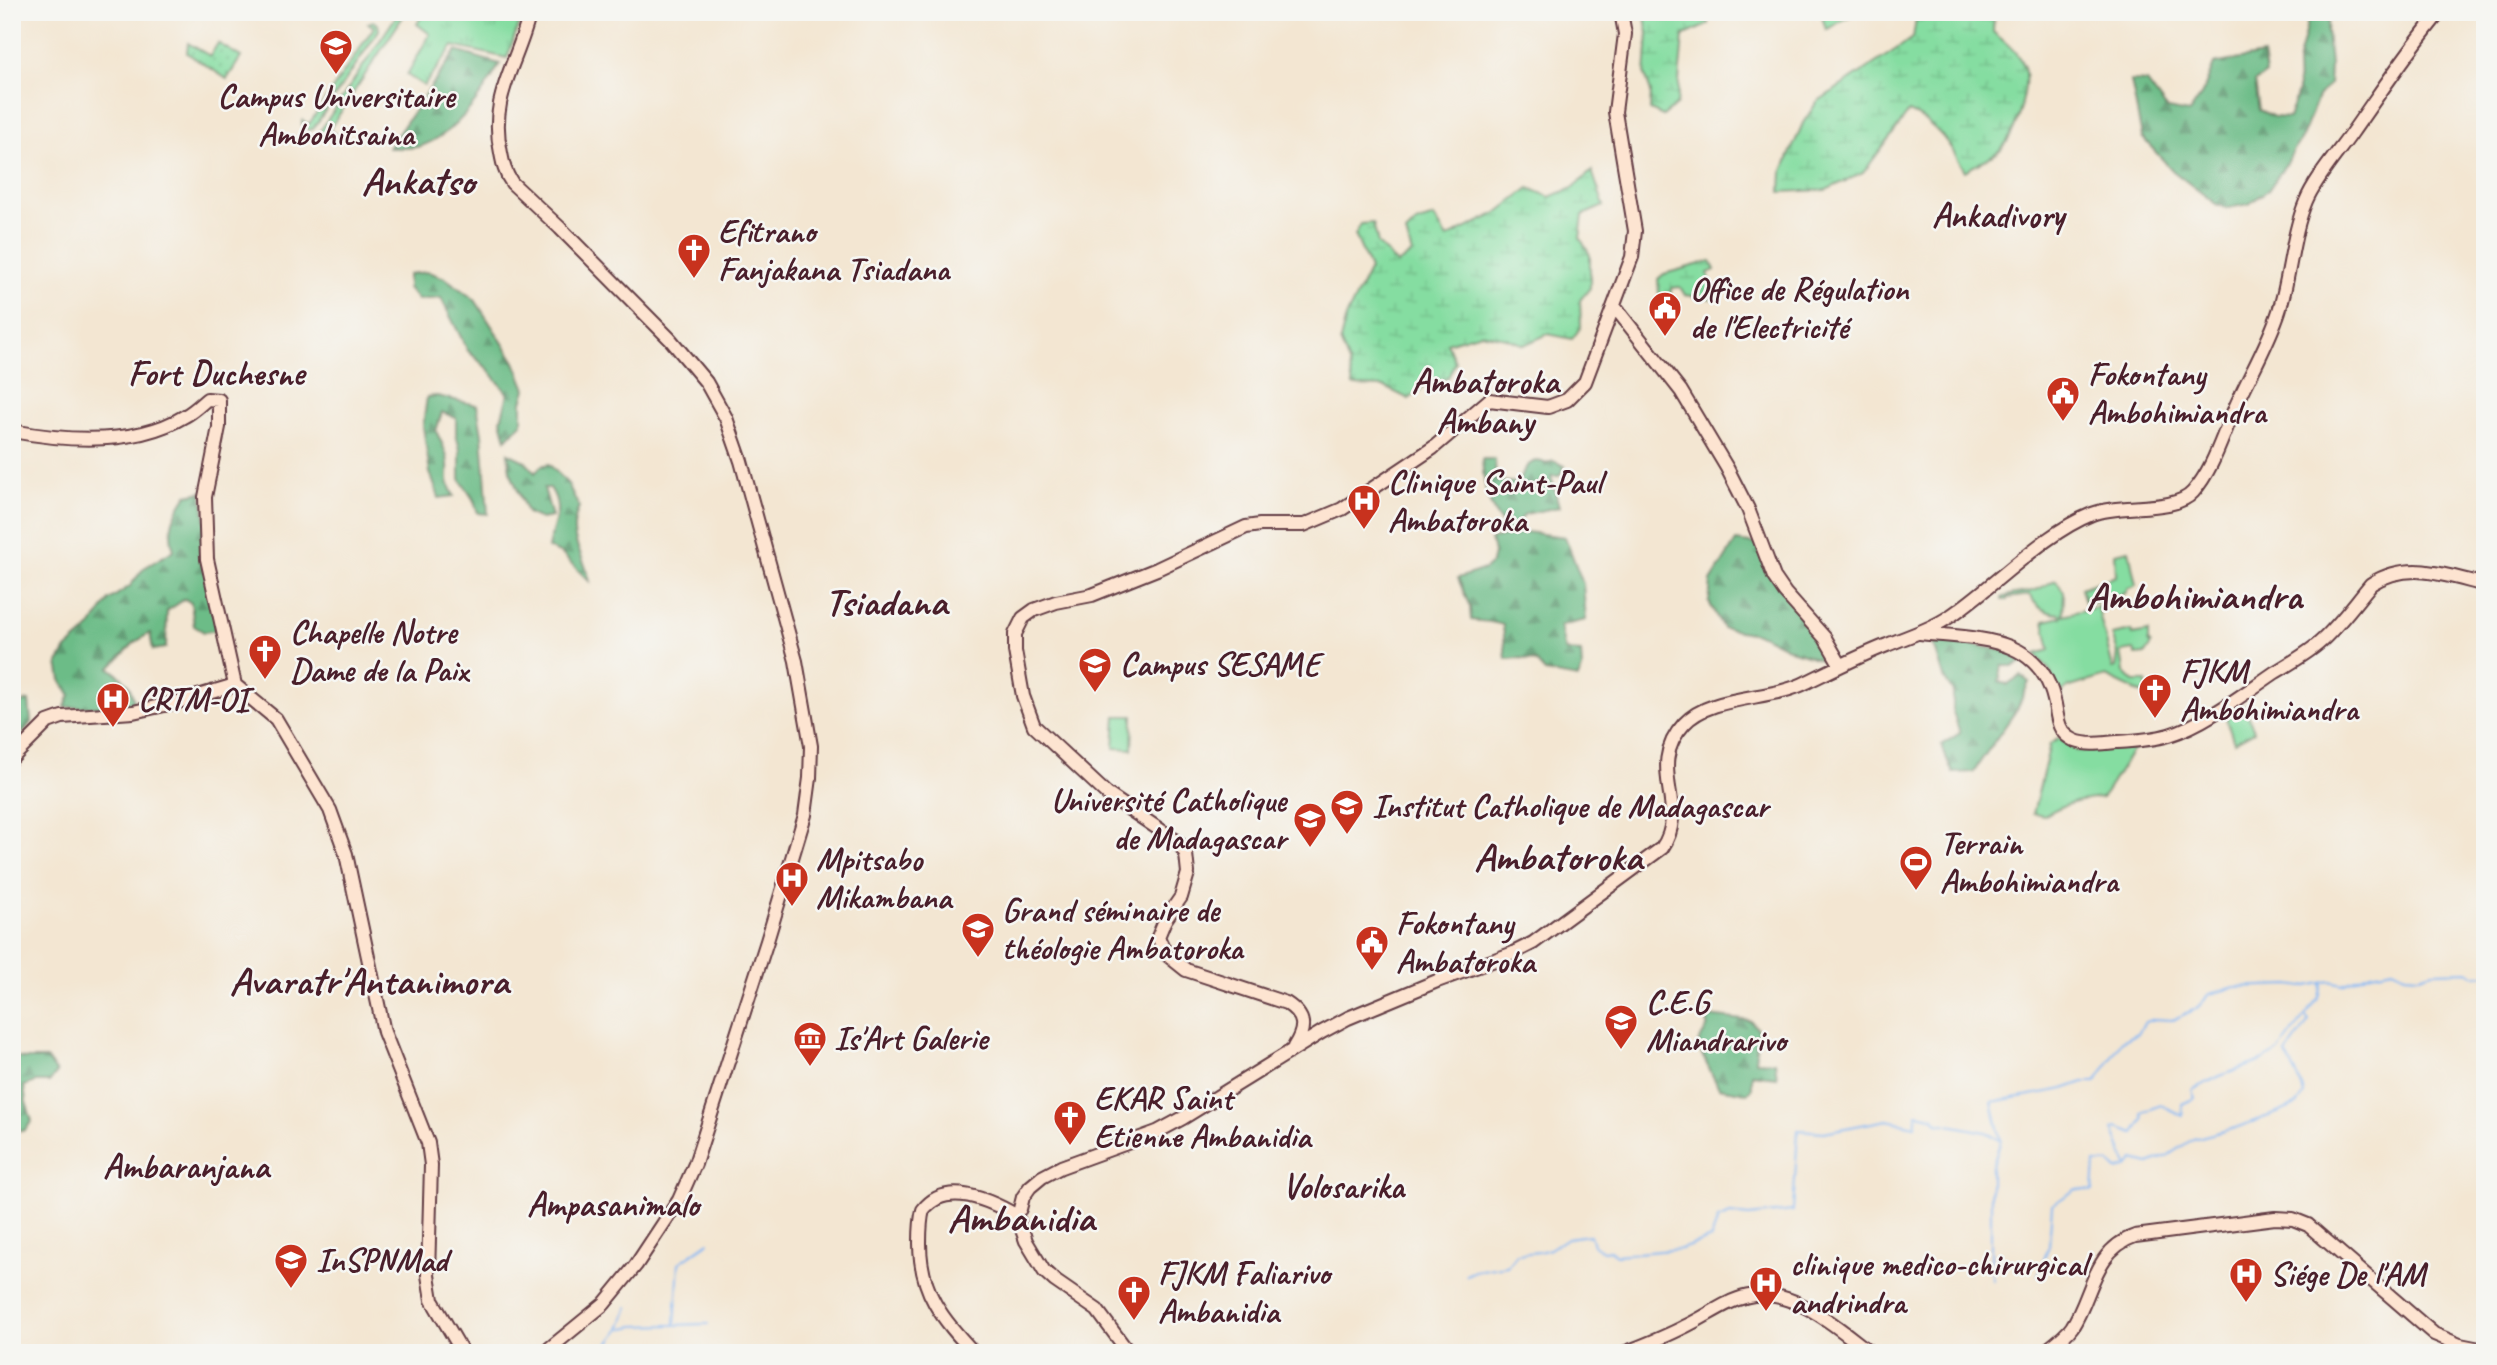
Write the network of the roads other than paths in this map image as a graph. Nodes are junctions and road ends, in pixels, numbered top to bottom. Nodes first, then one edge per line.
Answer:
1 (530, 12) edge
2 (1621, 12) edge
3 (2440, 12) edge
4 (504, 167) junction
5 (1614, 306) junction
6 (12, 431) edge
7 (2485, 585) edge
8 (1919, 633) junction
9 (1840, 664) junction
10 (235, 685) junction
11 (12, 758) edge
12 (1292, 1051) junction
13 (1017, 1215) junction
14 (2485, 1350) edge
15 (463, 1353) edge
16 (544, 1353) edge
17 (557, 1353) edge
18 (974, 1353) edge
19 (1129, 1353) edge
20 (1624, 1353) edge
21 (1871, 1353) edge
22 (2043, 1353) edge

1 - 4 street
2 - 5 street
3 - 8 street
4 - 16 street
4 - 17 street
5 - 9 street
5 - 12 street
6 - 10 street
7 - 8 street
8 - 9 street
9 - 12 street
10 - 11 street
10 - 15 street
12 - 13 street
13 - 18 street
13 - 19 street
14 - 22 street
20 - 21 street

